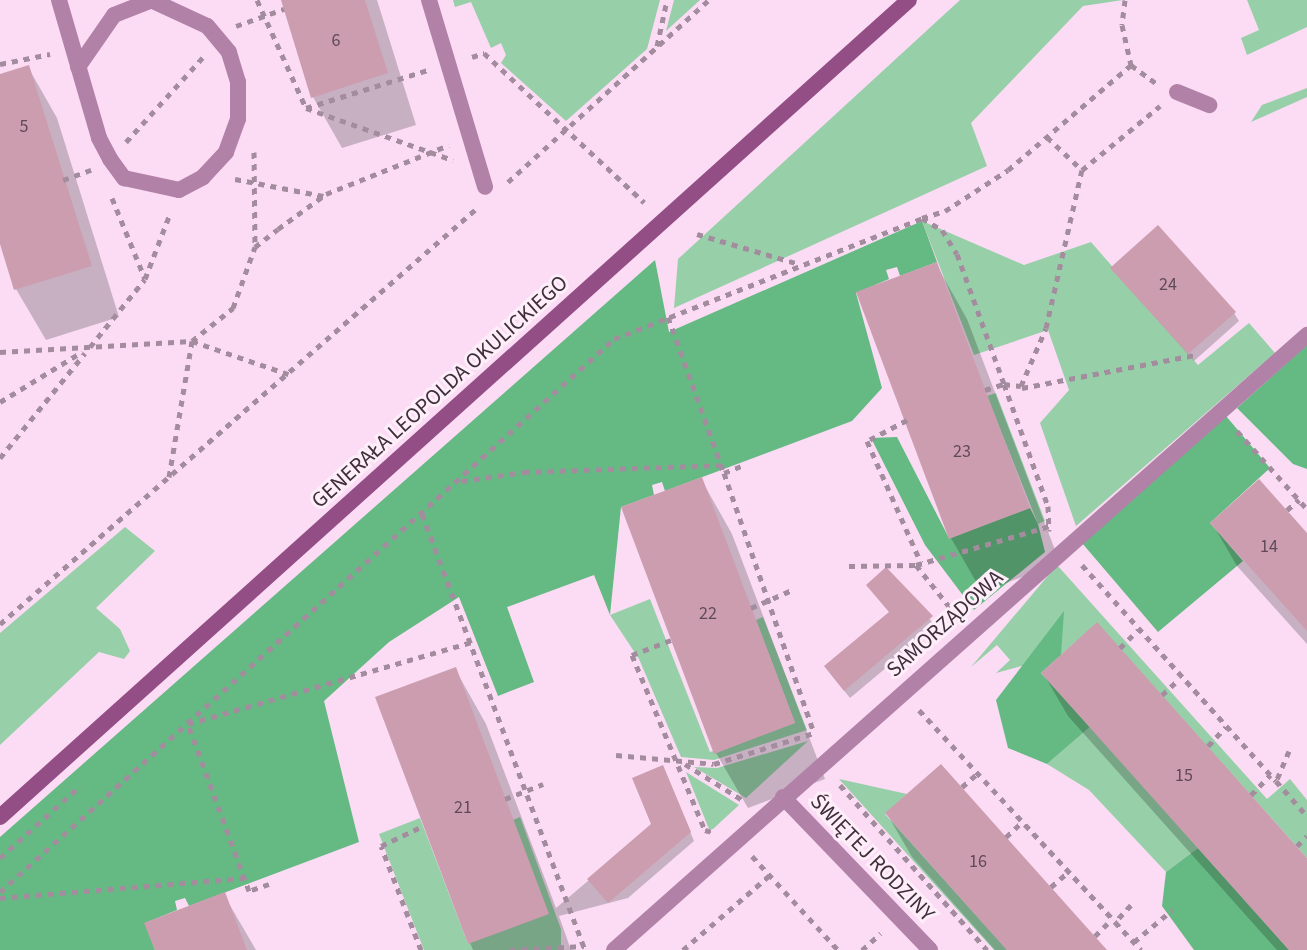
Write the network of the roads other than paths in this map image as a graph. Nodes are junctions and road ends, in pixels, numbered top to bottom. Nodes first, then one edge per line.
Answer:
1 (59, 0) edge
2 (152, 0) edge
3 (429, 0) edge
4 (909, 0) edge
5 (78, 67) junction
6 (1177, 92) road end
7 (1209, 105) dead end
8 (488, 186) road end
9 (1307, 335) edge
10 (783, 797) junction
11 (0, 817) edge
12 (614, 950) edge
13 (930, 950) edge

1 - 5 street
2 - 5 street
2 - 5 street
3 - 8 street
4 - 11 main road, GENERAŁA LEOPOLDA OKULICKIEGO
6 - 7 street
9 - 10 street, SAMORZĄDOWA
10 - 12 street, SAMORZĄDOWA
10 - 13 street, ŚWIĘTEJ RODZINY

